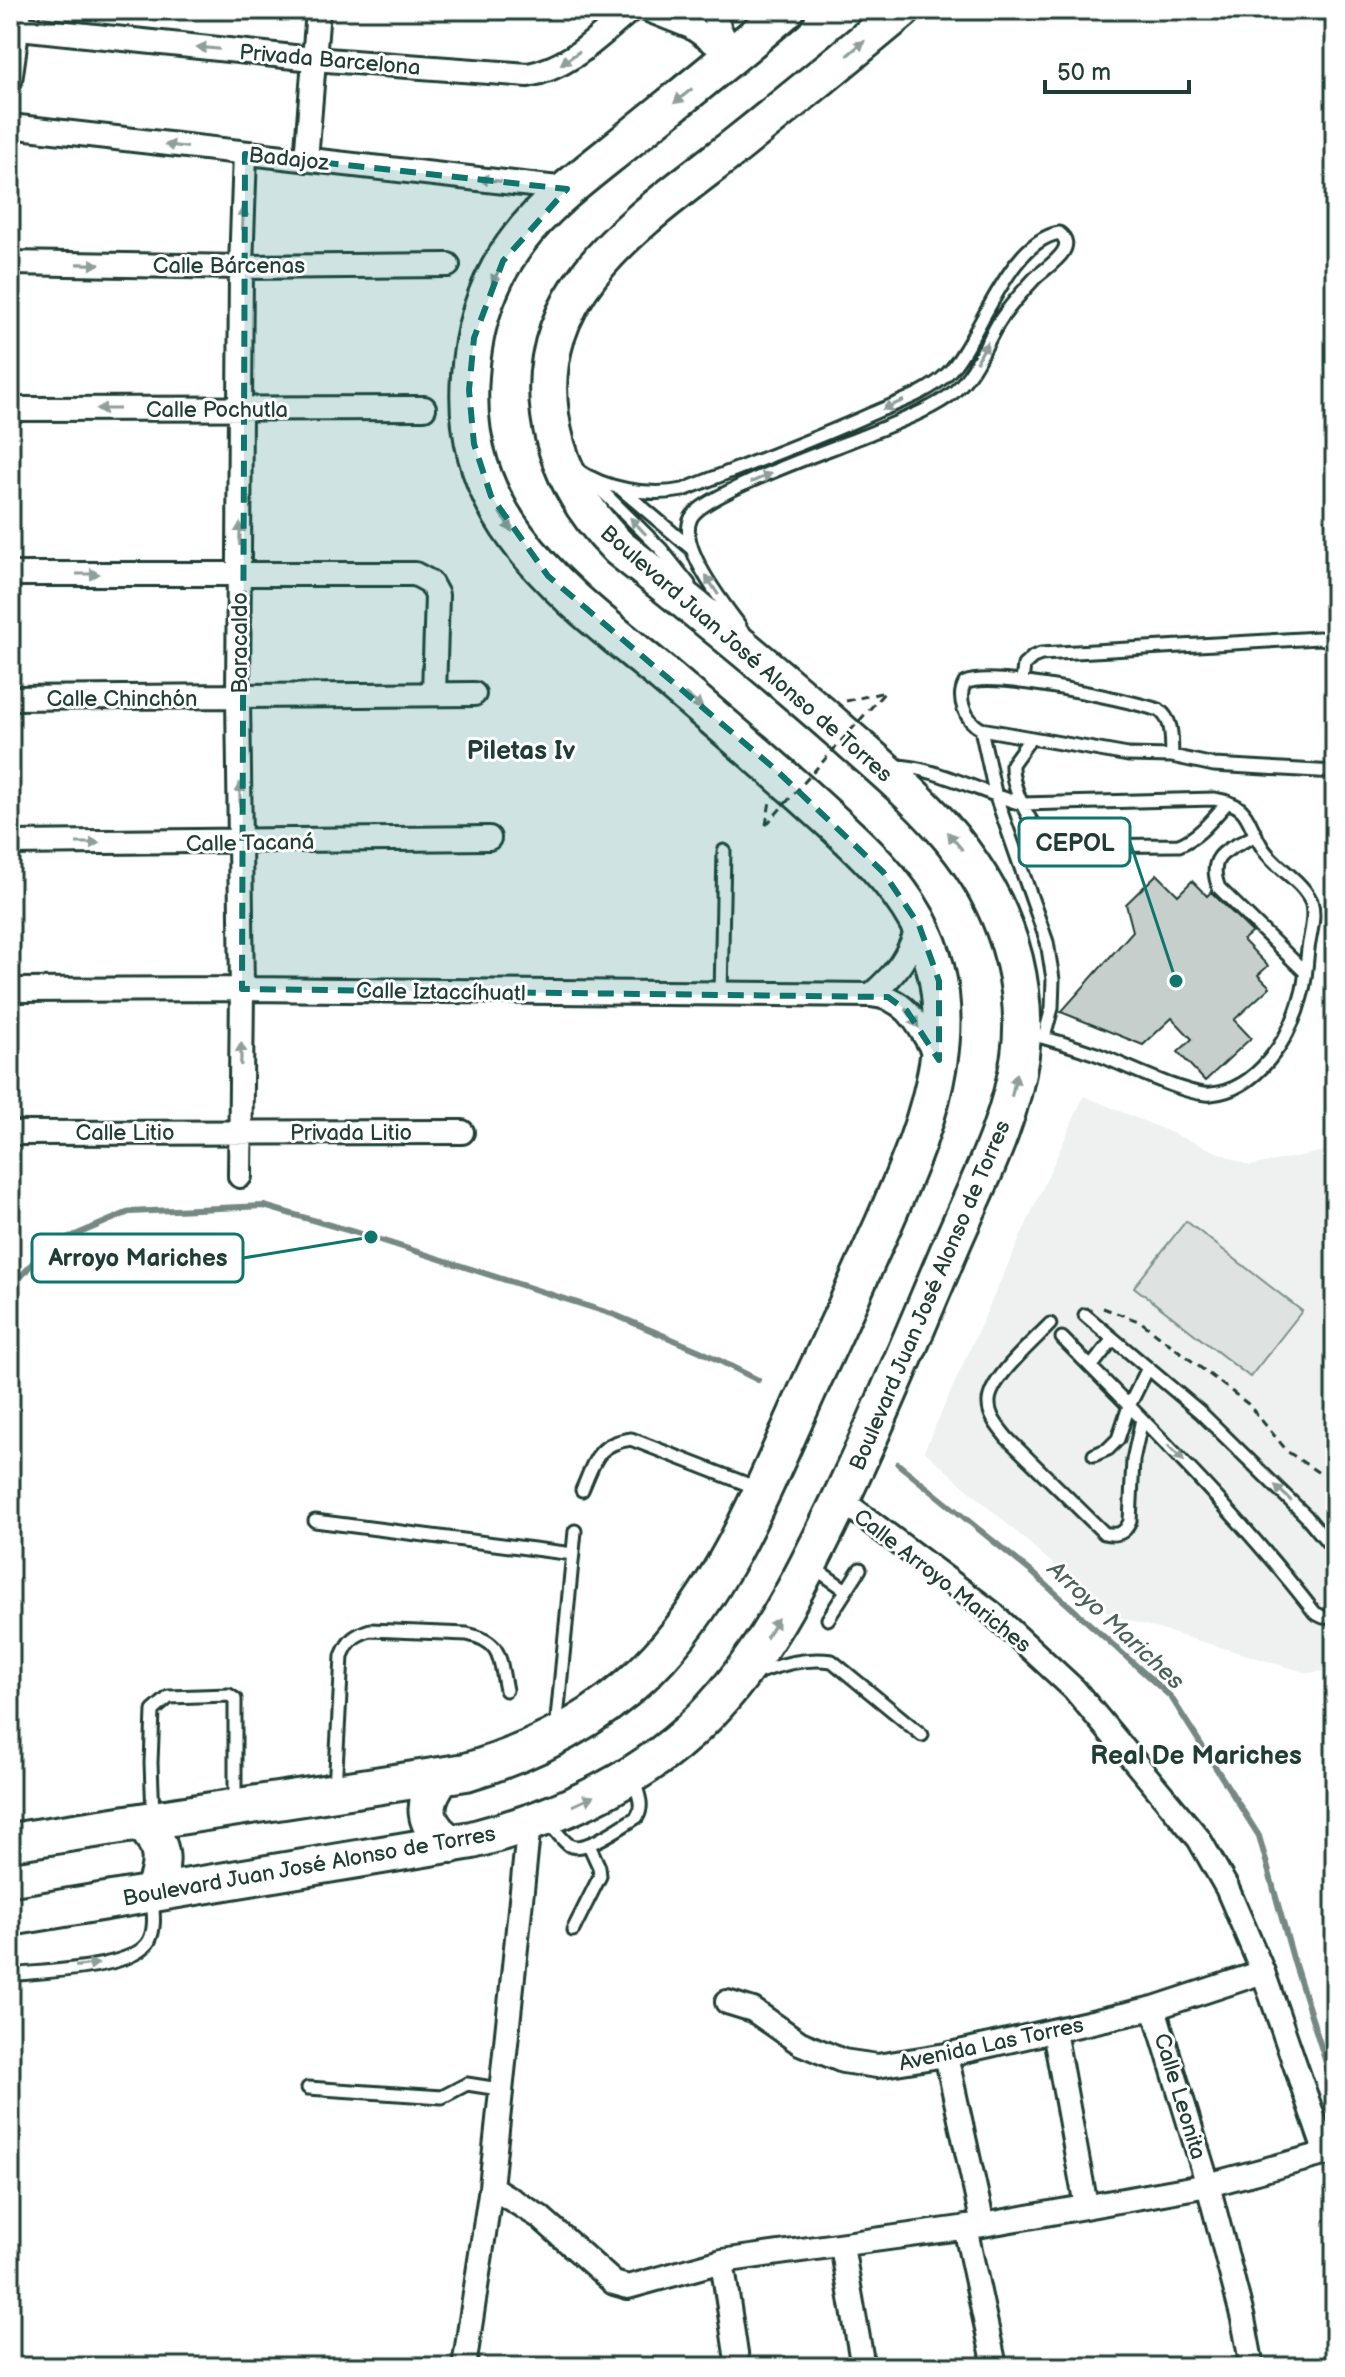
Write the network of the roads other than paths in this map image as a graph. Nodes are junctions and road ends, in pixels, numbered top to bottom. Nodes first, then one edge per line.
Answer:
1 (318, 10) edge
2 (631, 10) edge
3 (648, 10) edge
4 (711, 10) edge
5 (786, 10) edge
6 (902, 10) edge
7 (16, 21) edge
8 (732, 56) junction
9 (313, 59) junction
10 (10, 81) edge
11 (10, 126) edge
12 (245, 154) junction
13 (306, 160) junction
14 (567, 189) junction
15 (10, 263) edge
16 (448, 265) dead end
17 (241, 267) junction
18 (424, 408) dead end
19 (10, 409) edge
20 (242, 409) junction
21 (560, 457) junction
22 (589, 478) junction
23 (619, 487) junction
24 (692, 549) junction
25 (10, 574) edge
26 (239, 575) junction
27 (723, 629) junction
28 (1335, 641) edge
29 (774, 671) junction
30 (1022, 682) junction
31 (434, 693) junction
32 (474, 694) dead end
33 (10, 698) edge
34 (238, 698) junction
35 (981, 729) junction
36 (1030, 739) junction
37 (1172, 756) junction
38 (881, 767) junction
39 (1335, 772) edge
40 (996, 797) junction
41 (1228, 802) junction
42 (1022, 804) junction
43 (1256, 835) junction
44 (489, 838) dead end
45 (10, 843) edge
46 (241, 843) junction
47 (724, 851) dead end
48 (919, 925) junction
49 (1305, 972) junction
50 (242, 989) junction
51 (10, 990) edge
52 (721, 995) junction
53 (871, 995) junction
54 (1033, 1035) junction
55 (939, 1060) junction
56 (240, 1132) junction
57 (462, 1132) dead end
58 (10, 1133) edge
59 (240, 1176) dead end
60 (1085, 1315) dead end
61 (1050, 1324) dead end
62 (1062, 1338) dead end
63 (1113, 1339) junction
64 (1091, 1367) junction
65 (1148, 1368) junction
66 (1129, 1406) junction
67 (1142, 1419) junction
68 (1094, 1455) dead end
69 (582, 1490) dead end
70 (761, 1490) junction
71 (840, 1499) junction
72 (315, 1521) dead end
73 (575, 1531) dead end
74 (1335, 1551) edge
75 (573, 1554) junction
76 (809, 1565) junction
77 (860, 1569) dead end
78 (846, 1590) junction
79 (1335, 1618) edge
80 (828, 1619) dead end
81 (738, 1679) junction
82 (506, 1690) dead end
83 (922, 1735) dead end
84 (555, 1738) junction
85 (632, 1774) junction
86 (441, 1777) junction
87 (334, 1793) junction
88 (235, 1809) junction
89 (537, 1820) junction
90 (148, 1822) junction
91 (10, 1842) edge
92 (452, 1844) junction
93 (589, 1845) junction
94 (152, 1894) junction
95 (10, 1917) edge
96 (573, 1930) dead end
97 (1263, 1972) junction
98 (10, 1975) edge
99 (727, 2002) dead end
100 (1154, 2008) junction
101 (1054, 2031) junction
102 (946, 2055) junction
103 (308, 2088) dead end
104 (499, 2089) junction
105 (1330, 2152) edge
106 (1208, 2185) junction
107 (491, 2187) junction
108 (1086, 2206) junction
109 (974, 2226) junction
110 (842, 2246) junction
111 (722, 2261) junction
112 (995, 2366) edge
113 (464, 2367) edge
114 (738, 2367) edge
115 (863, 2367) edge
116 (1252, 2367) edge

1 - 9 street
2 -> 9 street, Privada Barcelona
3 - 8 street
4 - 8 street
5 - 8 main road
21 -> 6 main road, Boulevard Juan José Alonso de Torres
9 -> 7 street, Privada Barcelona
7 - 10 street
8 -> 14 main road
9 - 13 street
12 -> 11 street, Badajoz
12 - 13 street, Badajoz
17 -> 12 street, Baracaldo
14 -> 13 street, Badajoz
14 -> 48 main road
15 -> 17 street, Calle Bárcenas
16 - 17 street, Calle Bárcenas
17 - 20 street, Baracaldo
18 - 20 street, Calle Pochutla
20 -> 19 street, Calle Pochutla
26 -> 20 street, Baracaldo
21 - 22 lane
21 - 27 main road, Boulevard Juan José Alonso de Torres
22 - 23 lane
27 -> 22 lane
23 - 24 lane
24 -> 23 lane
29 -> 24 lane
25 -> 26 street
26 - 31 street
26 - 34 street, Baracaldo
27 - 29 main road, Boulevard Juan José Alonso de Torres
28 - 30 lane
29 - 38 main road, Boulevard Juan José Alonso de Torres
30 - 35 lane
30 - 37 lane
31 - 32 street, Calle Chinchón
31 - 34 street, Calle Chinchón
33 - 34 street, Calle Chinchón
46 -> 34 street, Baracaldo
35 - 36 lane
35 - 40 lane
36 - 37 lane
36 - 42 lane
37 - 39 lane
38 - 40 lane
54 -> 38 main road, Boulevard Juan José Alonso de Torres
40 - 42 lane
40 - 54 lane
41 - 42 lane
41 - 42 lane
41 - 43 lane
43 - 49 lane
43 - 49 lane
44 - 46 street, Calle Tacaná
45 -> 46 street, Calle Tacaná
46 - 50 street, Baracaldo
47 - 52 lane
48 - 53 street
48 - 55 main road
49 - 54 lane
50 - 51 street, Calle Iztaccíhuatl
50 - 52 street, Calle Iztaccíhuatl
56 -> 50 street, Baracaldo
52 - 53 street, Calle Iztaccíhuatl
53 -> 55 street, Calle Iztaccíhuatl
71 -> 54 main road, Boulevard Juan José Alonso de Torres
55 - 70 main road
56 - 57 street, Privada Litio
56 - 58 street, Calle Litio
56 - 59 street, Baracaldo
60 - 63 lane
61 - 67 lane
62 - 64 lane
63 - 64 lane
63 - 65 lane
64 - 66 lane
65 - 66 lane
74 -> 65 lane
66 - 67 lane
66 - 68 lane
67 -> 79 lane
69 - 70 lane
70 - 84 main road
71 - 76 main road, Boulevard Juan José Alonso de Torres
71 - 97 street, Calle Arroyo Mariches
72 - 75 lane
73 - 75 lane
75 - 84 lane
76 - 78 lane
81 -> 76 main road, Boulevard Juan José Alonso de Torres
77 - 78 lane
78 - 80 lane
81 - 83 lane
81 - 85 main road, Boulevard Juan José Alonso de Torres
82 - 87 lane
84 - 86 main road
89 -> 85 main road, Boulevard Juan José Alonso de Torres
85 - 93 lane
86 - 87 main road
86 - 92 main road
87 - 88 main road
88 - 90 main road
88 - 90 lane
89 - 92 main road, Boulevard Juan José Alonso de Torres
89 - 93 lane
89 - 104 street
90 - 91 main road
90 - 94 main road
92 - 94 main road, Boulevard Juan José Alonso de Torres
93 - 96 lane
94 - 95 main road, Boulevard Juan José Alonso de Torres
98 -> 94 lane
97 - 100 street, Avenida Las Torres
97 - 105 street, Calle Arroyo Mariches
99 - 102 street, Avenida Las Torres
100 - 101 street, Avenida Las Torres
100 - 106 street, Calle Leonita
101 - 102 street, Avenida Las Torres
101 - 108 street
102 - 109 street
103 - 104 lane
104 - 107 street
105 - 106 street
106 - 108 street
106 - 116 street, Calle Leonita
107 - 111 street
107 - 113 street
108 - 109 street
109 - 110 street
109 - 112 street
110 - 111 street
110 - 115 street
111 - 114 street

